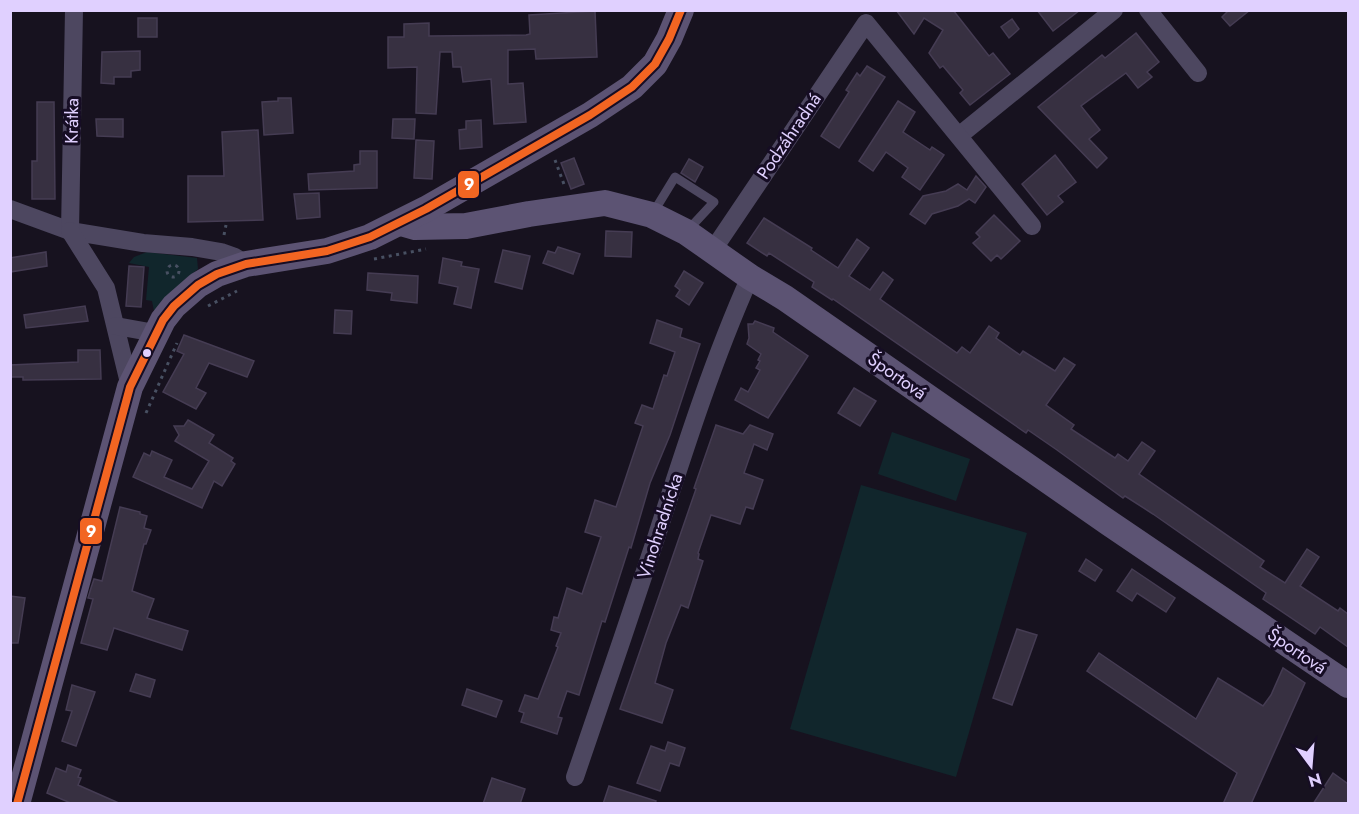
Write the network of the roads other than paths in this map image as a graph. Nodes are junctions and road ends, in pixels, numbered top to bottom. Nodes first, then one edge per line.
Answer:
1 (74, 10) edge
2 (681, 10) edge
3 (1114, 10) edge
4 (1148, 10) edge
5 (862, 17) edge
6 (1198, 73) dead end
7 (960, 135) junction
8 (10, 209) edge
9 (652, 215) junction
10 (401, 223) junction
11 (1032, 226) dead end
12 (70, 231) junction
13 (686, 232) junction
14 (712, 250) junction
15 (246, 264) junction
16 (750, 277) junction
17 (116, 326) junction
18 (166, 337) junction
19 (130, 387) junction
20 (1348, 685) edge
21 (574, 777) dead end
22 (17, 804) edge

1 - 12 street, Krátka
2 - 10 main road
3 - 7 street
4 - 6 street
5 - 7 street, Podzáhradná
5 - 14 street, Podzáhradná
7 - 11 street, Podzáhradná
8 - 12 street
9 - 10 main road, Športová
9 - 13 main road, Športová
9 - 13 lane
10 - 15 main road
12 - 15 street
12 - 17 street
13 - 14 main road, Športová
14 - 16 main road, Športová
15 - 18 main road
16 - 20 main road, Športová
16 - 21 street, Vinohradnícka
17 - 18 street
17 - 19 street
18 - 19 main road
19 - 22 main road

